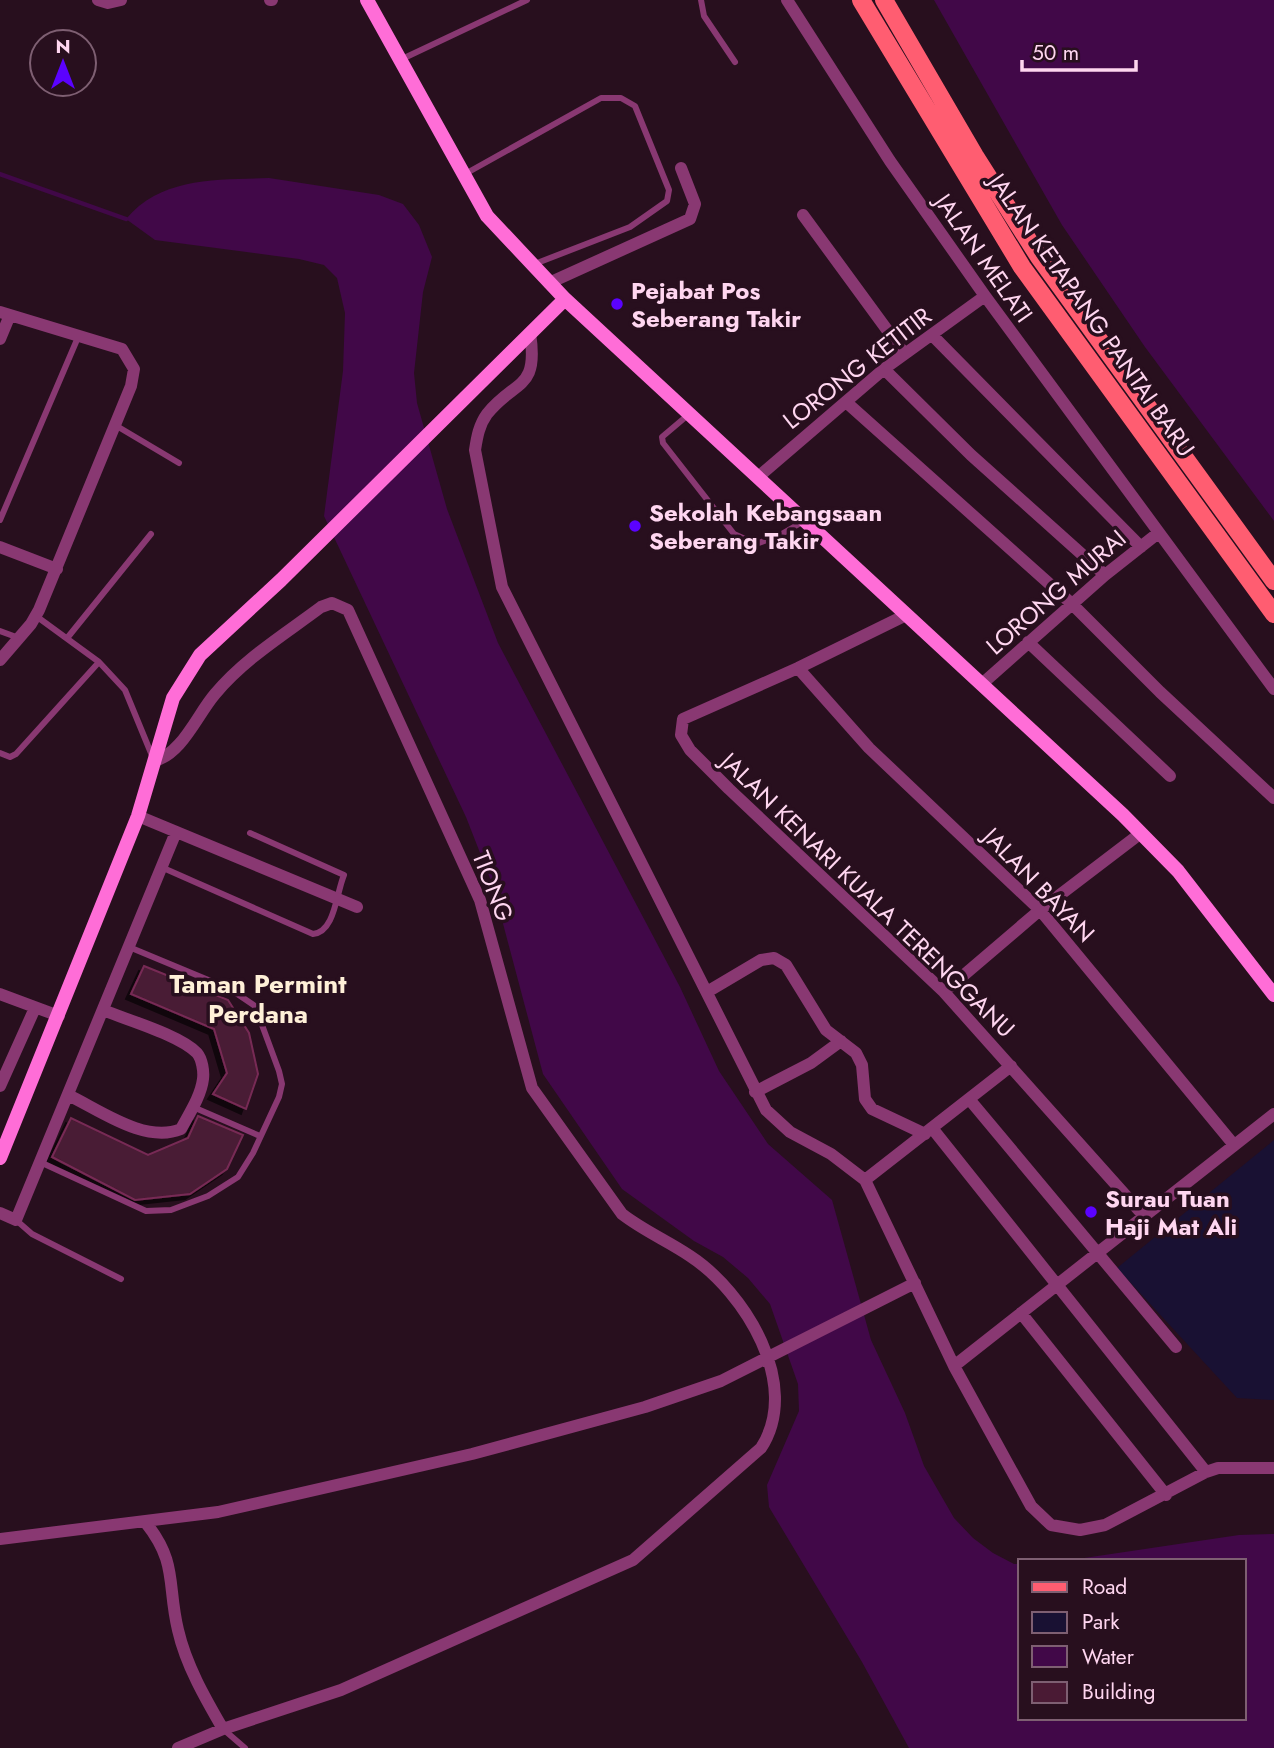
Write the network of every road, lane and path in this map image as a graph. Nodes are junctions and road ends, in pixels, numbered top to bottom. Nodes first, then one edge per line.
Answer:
1 (98, 0) edge
2 (121, 0) edge
3 (367, 0) edge
4 (527, 0) edge
5 (701, 0) edge
6 (787, 0) edge
7 (861, 0) edge
8 (884, 0) edge
9 (400, 60) junction
10 (735, 62) dead end
11 (681, 168) dead end
12 (464, 175) junction
13 (803, 215) dead end
14 (532, 265) junction
15 (549, 283) junction
16 (985, 296) junction
17 (565, 299) junction
18 (5, 313) edge
19 (80, 333) junction
20 (530, 333) junction
21 (932, 335) junction
22 (0, 339) edge
23 (904, 354) junction
24 (884, 369) junction
25 (846, 402) junction
26 (690, 414) junction
27 (115, 425) junction
28 (179, 463) dead end
29 (758, 477) junction
30 (0, 520) edge
31 (804, 521) junction
32 (151, 534) dead end
33 (1157, 534) junction
34 (0, 547) edge
35 (1141, 547) junction
36 (57, 569) junction
37 (1105, 575) junction
38 (1274, 581) edge
39 (1072, 604) junction
40 (1274, 614) edge
41 (906, 615) junction
42 (36, 616) junction
43 (0, 631) edge
44 (68, 637) junction
45 (19, 638) junction
46 (1028, 642) junction
47 (0, 660) edge
48 (99, 662) junction
49 (798, 668) junction
50 (983, 683) junction
51 (1274, 690) edge
52 (0, 753) edge
53 (154, 761) junction
54 (1170, 776) dead end
55 (1274, 798) edge
56 (138, 816) junction
57 (176, 832) junction
58 (250, 833) dead end
59 (1141, 833) junction
60 (161, 867) junction
61 (335, 898) junction
62 (357, 907) dead end
63 (1040, 910) junction
64 (129, 947) junction
65 (707, 992) junction
66 (944, 992) junction
67 (0, 994) edge
68 (1274, 995) edge
69 (35, 1008) junction
70 (103, 1010) junction
71 (59, 1016) junction
72 (841, 1041) junction
73 (1012, 1066) junction
74 (0, 1086) edge
75 (755, 1092) junction
76 (68, 1095) junction
77 (969, 1099) junction
78 (193, 1107) junction
79 (1274, 1114) edge
80 (928, 1131) junction
81 (260, 1136) junction
82 (1234, 1145) junction
83 (0, 1158) edge
84 (40, 1162) junction
85 (865, 1180) junction
86 (0, 1213) edge
87 (1144, 1216) junction
88 (16, 1220) junction
89 (1098, 1253) junction
90 (121, 1279) dead end
91 (915, 1283) junction
92 (1057, 1285) junction
93 (1021, 1313) junction
94 (1176, 1347) dead end
95 (770, 1358) junction
96 (954, 1366) junction
97 (1274, 1468) edge
98 (1206, 1472) junction
99 (1166, 1495) junction
100 (146, 1523) junction
101 (0, 1539) edge
102 (223, 1728) junction
103 (178, 1748) edge
104 (245, 1748) edge

1 - 2 street
3 - 9 street
4 - 9 lane
5 - 10 lane
6 - 16 street, JALAN MELATI
7 - 40 main road, JALAN KETAPANG PANTAI BARU
8 - 38 main road, JALAN KETAPANG PANTAI BARU
9 - 12 street
11 - 15 street
12 - 14 street
12 - 14 lane
13 - 23 street
14 - 15 street
15 - 17 street
16 - 21 street, LORONG KETITIR
16 - 33 street, JALAN MELATI
17 - 20 street
17 - 26 street
18 - 19 street
18 - 22 street
19 - 27 street
19 - 30 lane
20 - 53 street
20 - 65 street
21 - 23 street, LORONG KETITIR
21 - 35 street
23 - 24 street, LORONG KETITIR
24 - 25 street, LORONG KETITIR
24 - 37 street
25 - 29 street, LORONG KETITIR
25 - 39 street
26 - 29 street
26 - 31 lane
27 - 28 lane
27 - 36 street
29 - 31 street
31 - 41 street
32 - 44 lane
33 - 35 street, LORONG MURAI
33 - 51 street, JALAN MELATI
34 - 36 street
35 - 37 street, LORONG MURAI
36 - 42 street
37 - 39 street, LORONG MURAI
39 - 46 street, LORONG MURAI
39 - 55 street
41 - 49 street
41 - 50 street
42 - 44 lane
42 - 45 street
43 - 45 lane
44 - 48 lane
45 - 47 street
46 - 50 street, LORONG MURAI
46 - 54 street
48 - 52 lane
48 - 53 lane
49 - 63 street, JALAN BAYAN
49 - 66 street, JALAN KENARI KUALA TERENGGANU
50 - 59 street
53 - 56 street
53 - 95 street, TIONG
56 - 57 street
56 - 71 street
57 - 60 street
57 - 61 street
58 - 61 lane
59 - 63 street
59 - 68 street
60 - 61 lane
60 - 64 street
61 - 62 street
63 - 66 street
63 - 82 street, JALAN BAYAN
64 - 70 street
64 - 81 lane
65 - 72 street
65 - 75 street
66 - 73 street, JALAN KENARI KUALA TERENGGANU
67 - 69 street
69 - 71 street
69 - 74 street
70 - 76 street
70 - 78 street
71 - 83 street
72 - 75 street
72 - 80 street
73 - 77 street
73 - 87 street, JALAN KENARI KUALA TERENGGANU
75 - 85 street
76 - 78 street
76 - 84 street
77 - 80 street
77 - 89 street
78 - 81 lane
79 - 82 street
80 - 85 street
80 - 92 street
81 - 84 lane
82 - 87 street
84 - 88 street
85 - 91 street
86 - 88 street
87 - 89 street
88 - 90 lane
89 - 92 street
89 - 94 street
91 - 95 street
91 - 96 street
92 - 93 street
92 - 98 street
93 - 96 street
93 - 99 street
95 - 100 street
95 - 102 street
96 - 99 street
97 - 98 street
98 - 99 street
100 - 101 street
100 - 102 street
102 - 103 street
102 - 104 lane

